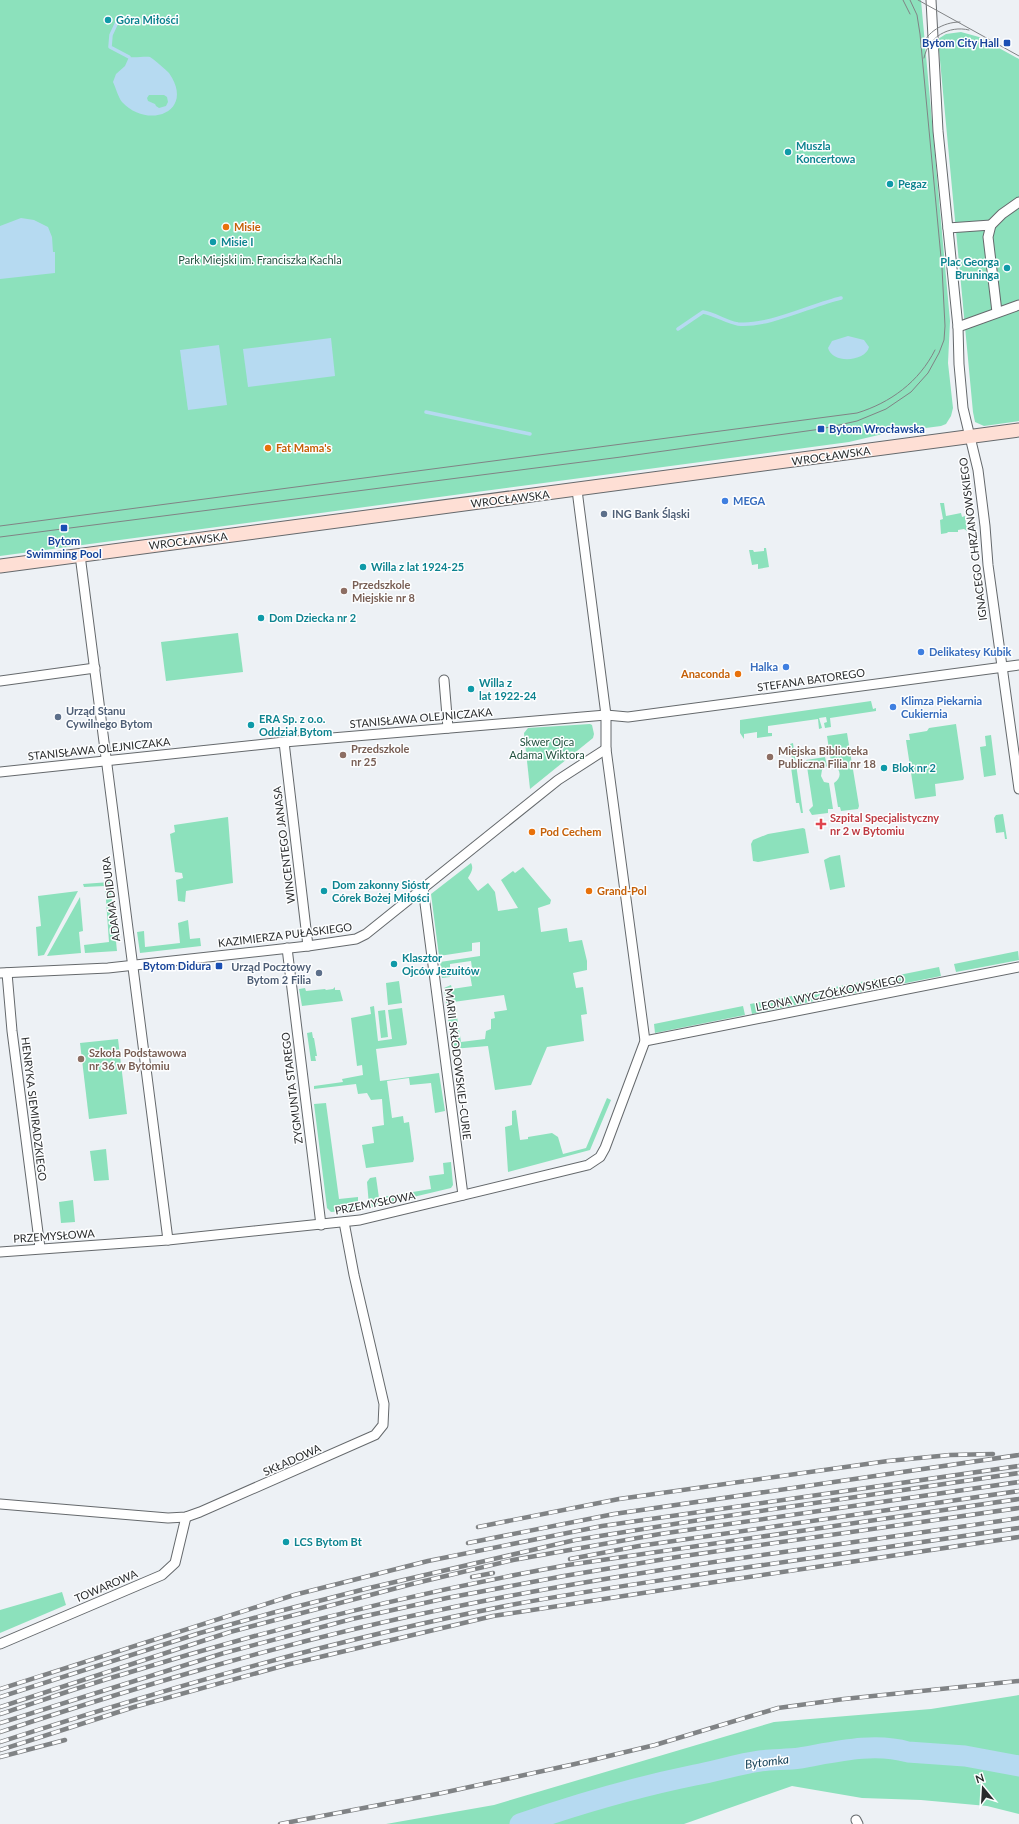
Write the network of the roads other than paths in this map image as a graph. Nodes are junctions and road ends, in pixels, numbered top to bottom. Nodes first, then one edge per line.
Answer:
1 (931, 0) edge
2 (1019, 202) edge
3 (991, 225) junction
4 (948, 228) junction
5 (1019, 305) edge
6 (997, 312) junction
7 (958, 327) junction
8 (1019, 430) edge
9 (970, 437) junction
10 (577, 490) junction
11 (80, 555) junction
12 (0, 566) edge
13 (1019, 665) edge
14 (1002, 667) junction
15 (95, 668) junction
16 (444, 680) dead end
17 (0, 681) edge
18 (606, 715) junction
19 (448, 728) junction
20 (284, 742) junction
21 (606, 749) junction
22 (105, 760) junction
23 (0, 772) edge
24 (1019, 789) edge
25 (423, 888) junction
26 (308, 946) junction
27 (288, 948) junction
28 (131, 965) junction
29 (1019, 967) edge
30 (3, 973) edge
31 (644, 1041) junction
32 (463, 1196) junction
33 (344, 1222) junction
34 (321, 1225) junction
35 (168, 1240) junction
36 (40, 1248) junction
37 (0, 1252) edge
38 (0, 1504) edge
39 (186, 1517) junction
40 (0, 1644) edge

1 - 4 street, IGNACEGO CHRZANOWSKIEGO
2 - 3 street
3 - 4 street
3 - 6 street
4 - 7 street, IGNACEGO CHRZANOWSKIEGO
5 - 6 street
6 - 7 street
7 - 9 street, IGNACEGO CHRZANOWSKIEGO
8 - 9 main road, WROCŁAWSKA
9 - 10 main road, WROCŁAWSKA
9 - 14 street, IGNACEGO CHRZANOWSKIEGO
10 - 11 main road, WROCŁAWSKA
10 - 18 street
11 - 12 main road, WROCŁAWSKA
11 - 15 street, ADAMA DIDURA
13 - 14 street, STEFANA BATOREGO
14 - 18 street, STEFANA BATOREGO
14 - 24 street, IGNACEGO CHRZANOWSKIEGO
15 - 17 street
15 - 22 street, ADAMA DIDURA
16 - 19 street
18 - 19 street, STANISŁAWA OLEJNICZAKA
18 - 21 street
19 - 20 street, STANISŁAWA OLEJNICZAKA
20 - 22 street, STANISŁAWA OLEJNICZAKA
20 - 26 street, WINCENTEGO JANASA
21 - 25 street, KAZIMIERZA PUŁASKIEGO
21 - 31 street
22 - 23 street, STANISŁAWA OLEJNICZAKA
22 - 28 street, ADAMA DIDURA
25 - 26 street, KAZIMIERZA PUŁASKIEGO
25 - 32 street, MARII SKŁODOWSKIEJ-CURIE
26 - 27 street, KAZIMIERZA PUŁASKIEGO
27 - 28 street, KAZIMIERZA PUŁASKIEGO
27 - 34 street, ZYGMUNTA STAREGO
28 - 30 street, KAZIMIERZA PUŁASKIEGO
28 - 35 street, ADAMA DIDURA
29 - 31 street, LEONA WYCZÓŁKOWSKIEGO
30 - 36 street, HENRYKA SIEMIRADZKIEGO
31 - 32 street, PRZEMYSŁOWA
32 - 33 street, PRZEMYSŁOWA
33 - 34 street, PRZEMYSŁOWA
33 - 39 street, SKŁADOWA
34 - 35 street, PRZEMYSŁOWA
35 - 36 street, PRZEMYSŁOWA
36 - 37 street, PRZEMYSŁOWA
38 - 39 street, SKŁADOWA
39 - 40 street, TOWAROWA

